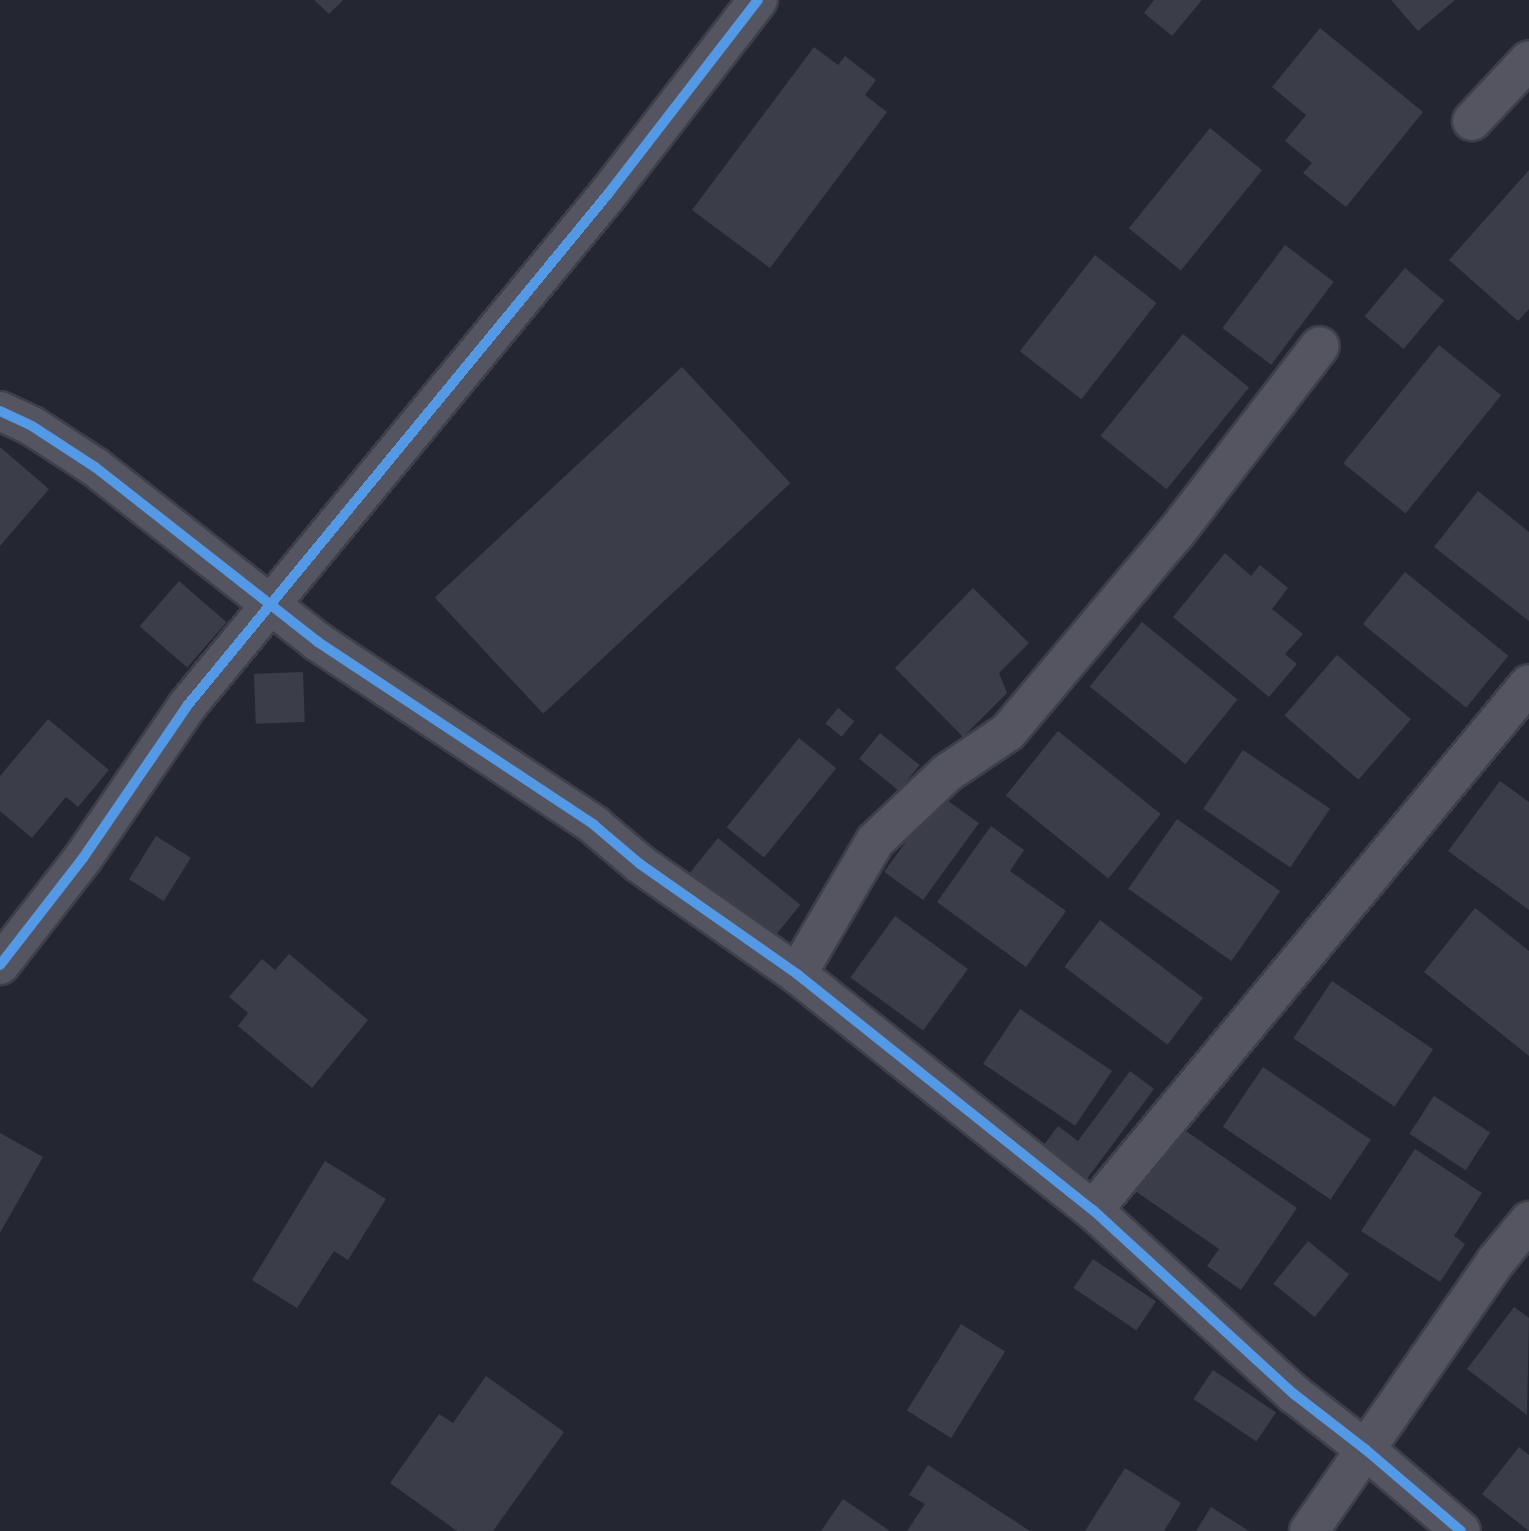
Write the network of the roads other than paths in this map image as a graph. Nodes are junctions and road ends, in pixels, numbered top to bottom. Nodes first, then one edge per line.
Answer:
1 (758, 0) edge
2 (1529, 60) edge
3 (1472, 121) dead end
4 (1320, 346) dead end
5 (0, 411) edge
6 (273, 606) junction
7 (1529, 684) edge
8 (0, 965) edge
9 (797, 974) junction
10 (1093, 1210) junction
11 (1529, 1221) edge
12 (1364, 1449) junction
13 (1309, 1531) edge
14 (1461, 1531) edge

1 - 6 street
2 - 3 street
4 - 9 street
5 - 6 street
6 - 8 street
6 - 9 street
7 - 10 street
9 - 10 street
10 - 12 street
11 - 12 street
12 - 13 street
12 - 14 street

